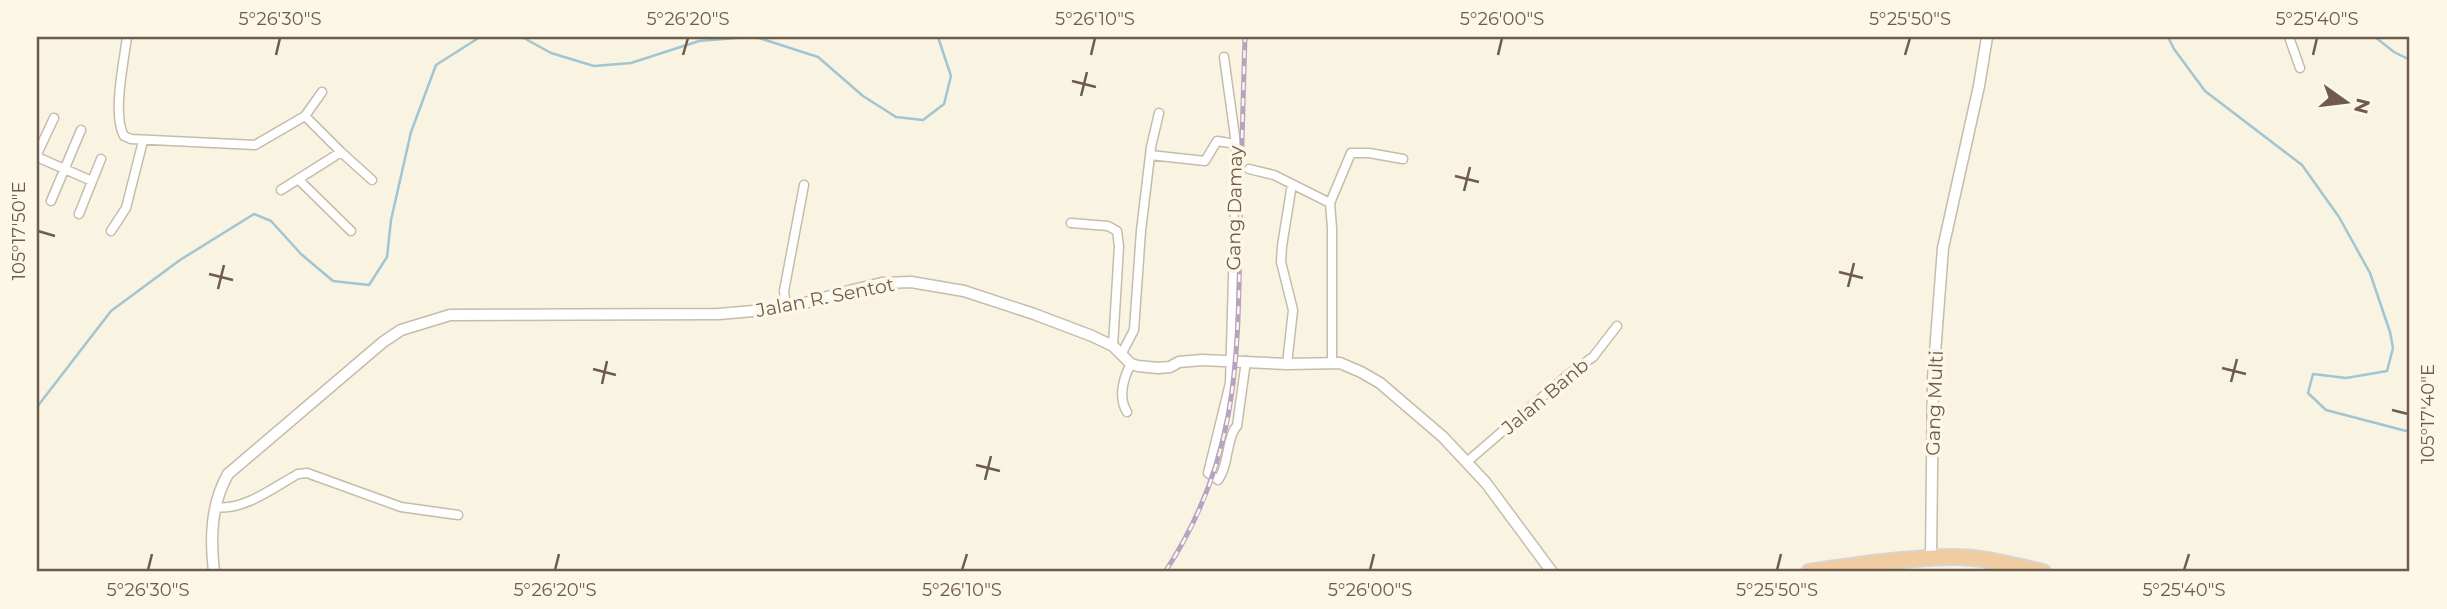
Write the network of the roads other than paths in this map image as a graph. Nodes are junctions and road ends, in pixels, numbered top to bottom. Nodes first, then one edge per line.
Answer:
1 (127, 37) edge
2 (1987, 37) edge
3 (2289, 37) edge
4 (1224, 57) dead end
5 (2300, 68) dead end
6 (323, 92) dead end
7 (1158, 113) dead end
8 (304, 116) junction
9 (54, 118) dead end
10 (81, 130) dead end
11 (143, 141) junction
12 (1236, 144) junction
13 (341, 152) junction
14 (37, 155) edge
15 (1150, 155) junction
16 (101, 159) dead end
17 (1403, 159) dead end
18 (64, 169) junction
19 (1249, 169) dead end
20 (298, 179) junction
21 (373, 180) dead end
22 (92, 181) junction
23 (1292, 184) junction
24 (804, 185) dead end
25 (281, 190) dead end
26 (51, 201) dead end
27 (1330, 204) junction
28 (79, 214) dead end
29 (1071, 223) dead end
30 (111, 231) dead end
31 (351, 231) dead end
32 (786, 308) junction
33 (1617, 326) dead end
34 (1113, 346) junction
35 (1122, 353) junction
36 (1231, 360) junction
37 (1246, 361) junction
38 (1332, 363) junction
39 (1131, 364) junction
40 (1287, 364) junction
41 (1128, 412) dead end
42 (1468, 461) junction
43 (216, 507) junction
44 (458, 515) dead end
45 (1931, 559) junction
46 (214, 572) edge
47 (1552, 572) edge
48 (1809, 572) edge
49 (2043, 572) edge

1 - 11 street
2 - 45 street, Gang Multi
3 - 5 street
4 - 12 street, Gang Damay
6 - 8 street
7 - 15 street
8 - 11 street
8 - 13 street
9 - 14 street
10 - 18 street
11 - 30 street
12 - 15 street
12 - 36 street, Gang Damay
13 - 20 street
13 - 21 street
14 - 18 street
15 - 35 street
16 - 22 street
17 - 27 street
18 - 22 street
18 - 26 street
19 - 23 street
20 - 25 street
20 - 31 street
22 - 28 street
23 - 27 street
23 - 40 street
24 - 32 street
27 - 38 street
29 - 34 street
32 - 34 street, Jalan R. Sentot
32 - 43 street, Jalan R. Sentot
33 - 42 street, Jalan Banb
34 - 35 street, Jalan R. Sentot
35 - 39 street, Jalan R. Sentot
36 - 37 street
36 - 37 street, Gang Damay
36 - 39 street
37 - 40 street
38 - 40 street
38 - 42 street
39 - 41 street
42 - 47 street
43 - 44 street
43 - 46 street, Jalan R. Sentot
45 - 48 highway
45 - 49 highway

